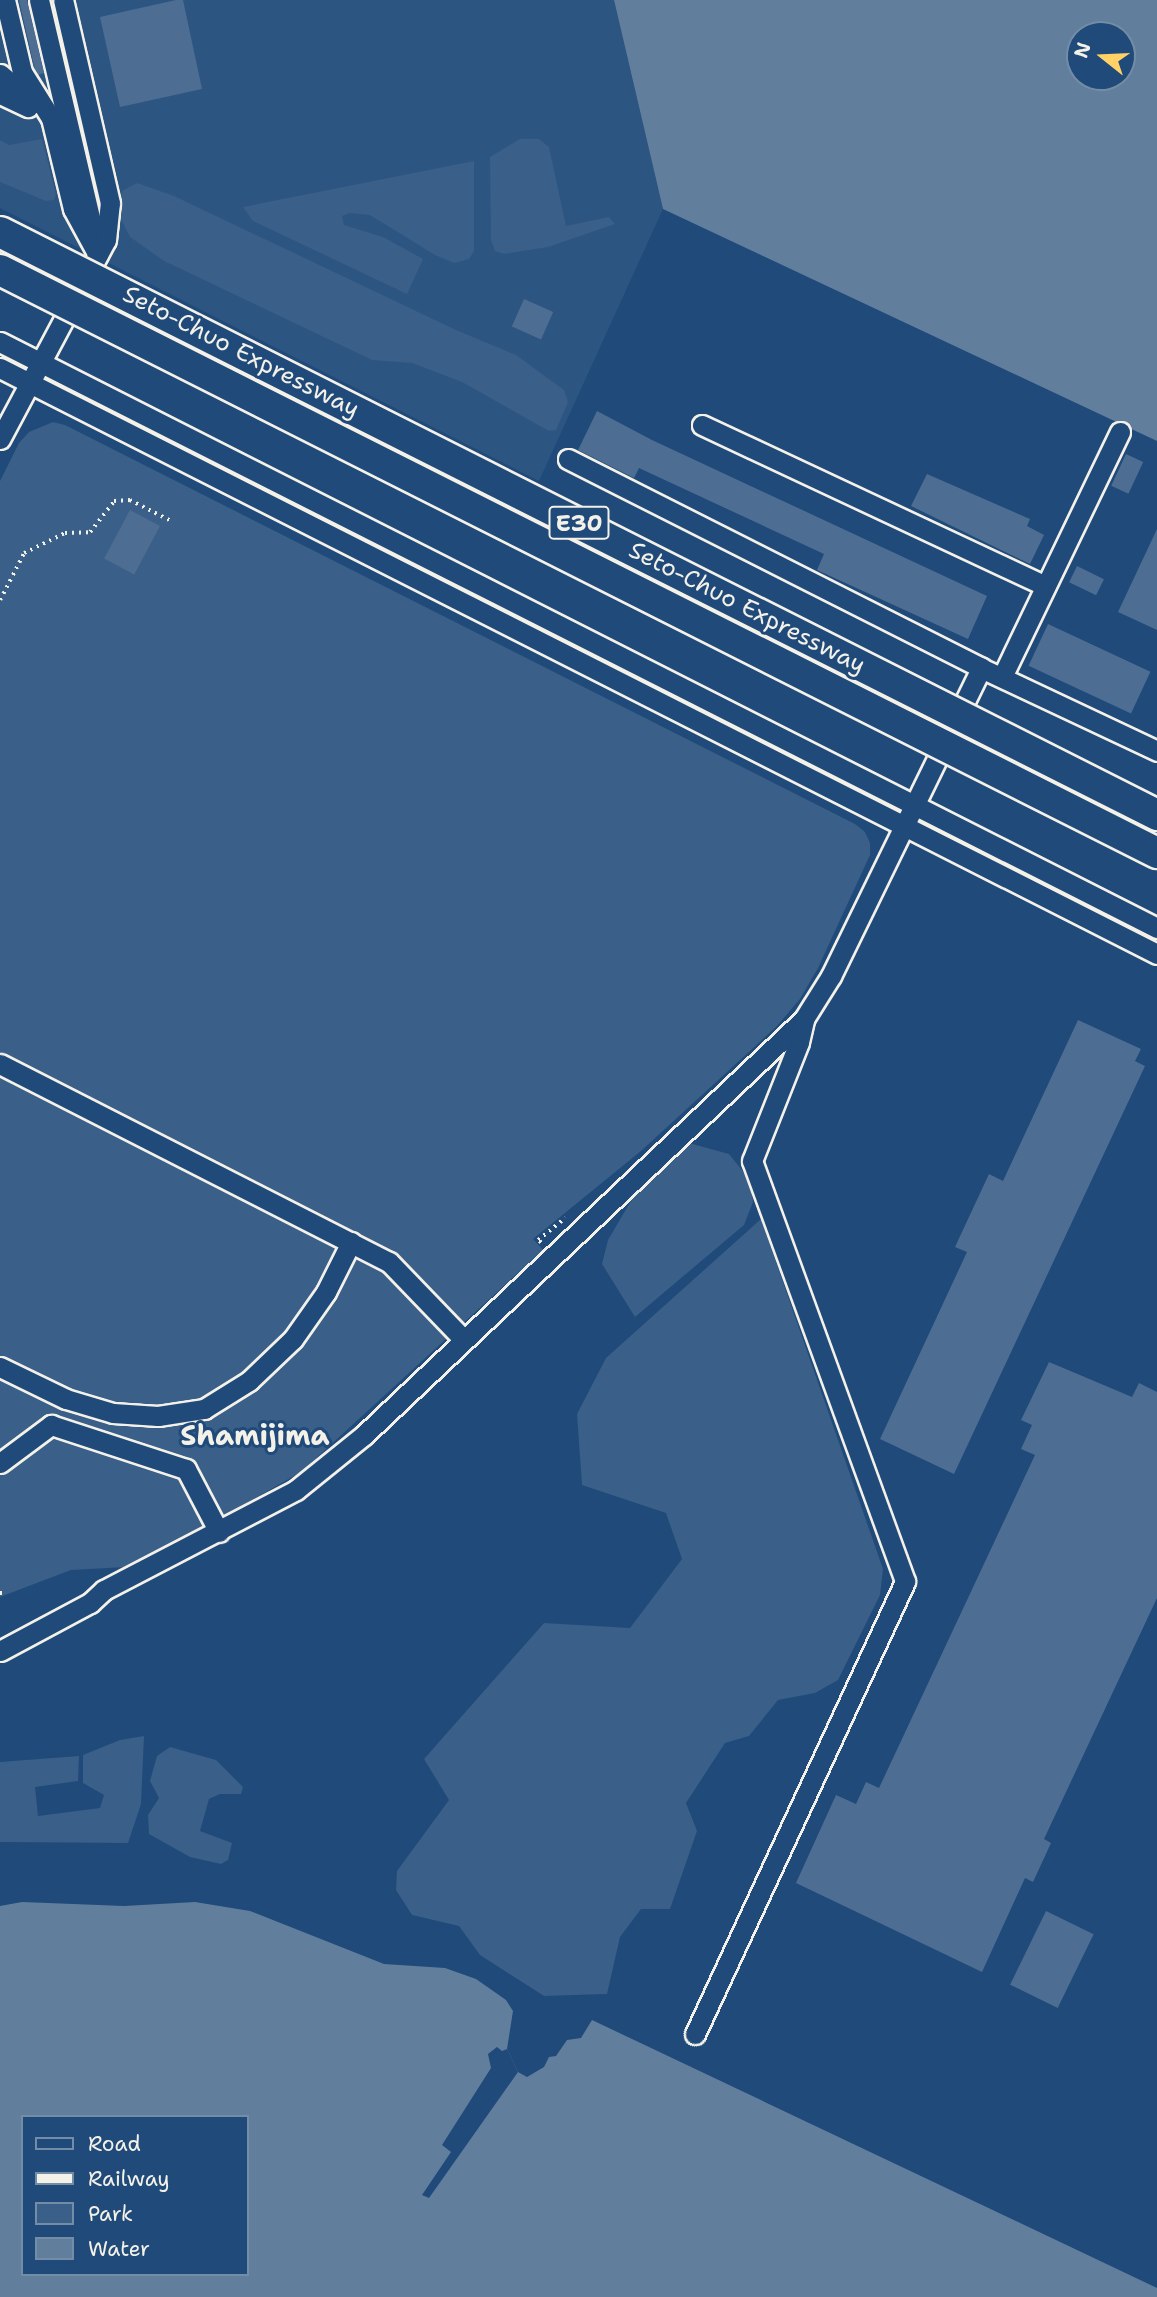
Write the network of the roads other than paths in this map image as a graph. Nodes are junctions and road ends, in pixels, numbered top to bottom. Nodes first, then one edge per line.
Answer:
1 (5, 0) edge
2 (39, 0) edge
3 (63, 0) edge
4 (0, 74) edge
5 (0, 86) edge
6 (0, 94) edge
7 (51, 118) junction
8 (0, 232) edge
9 (98, 255) junction
10 (0, 270) edge
11 (0, 342) edge
12 (40, 361) junction
13 (0, 369) edge
14 (29, 383) junction
15 (702, 425) dead end
16 (1120, 432) dead end
17 (0, 439) edge
18 (568, 459) dead end
19 (1045, 586) junction
20 (981, 668) junction
21 (1002, 677) junction
22 (1157, 751) edge
23 (915, 805) junction
24 (1157, 815) edge
25 (905, 826) junction
26 (1157, 853) edge
27 (1157, 928) edge
28 (1157, 954) edge
29 (804, 1019) junction
30 (0, 1064) edge
31 (351, 1242) junction
32 (463, 1339) junction
33 (0, 1367) edge
34 (0, 1463) edge
35 (219, 1532) junction
36 (0, 1651) edge
37 (695, 2035) dead end

1 - 7 street
2 - 9 street
3 - 9 street
4 - 7 street
5 - 7 street
6 - 7 street
7 - 9 street
8 - 24 highway, Seto-Chuo Expressway / E30, bridge
9 - 12 street
10 - 26 highway, Seto-Chuo Expressway / E30, bridge
11 - 12 street
12 - 14 street
12 - 23 street
13 - 14 street
14 - 17 street
14 - 25 street
15 - 19 street
16 - 19 street
18 - 20 street
19 - 21 street
20 - 21 street
20 - 23 street
21 - 22 street
23 - 25 street
23 - 27 street
25 - 28 street
25 - 29 street
29 - 32 street
29 - 37 street
30 - 31 street
31 - 32 street
31 - 33 street
32 - 35 street
34 - 35 street
35 - 36 street

